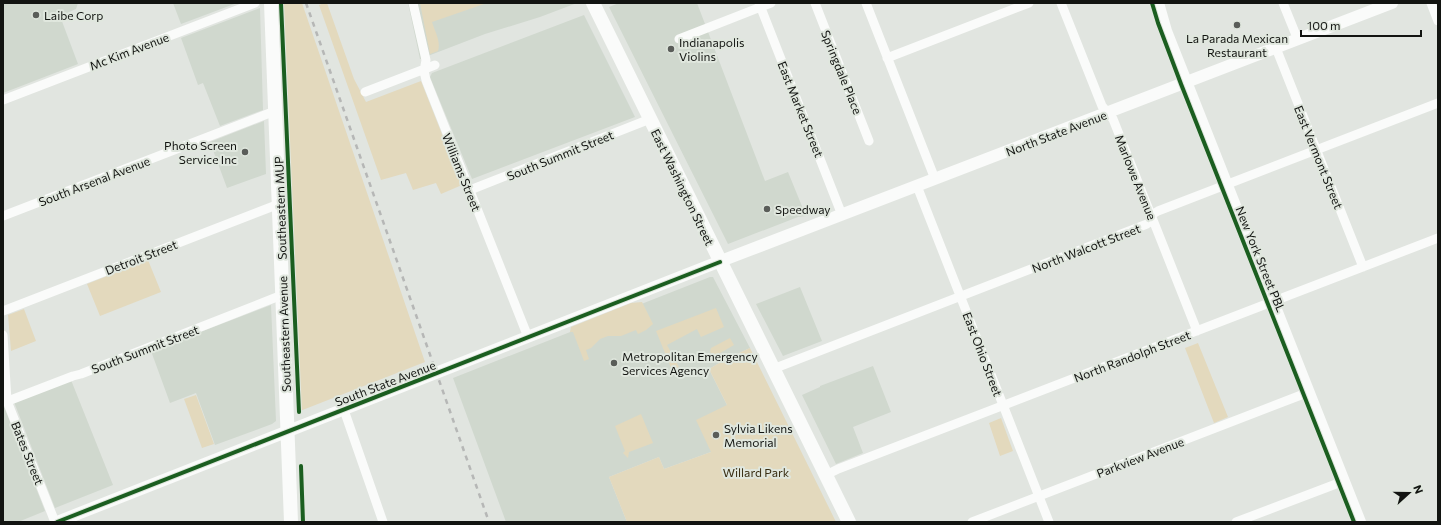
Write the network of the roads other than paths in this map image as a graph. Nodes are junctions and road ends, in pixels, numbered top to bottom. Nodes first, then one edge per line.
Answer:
1 (255, 3) edge
2 (271, 3) edge
3 (414, 3) edge
4 (594, 3) edge
5 (772, 3) edge
6 (815, 3) edge
7 (866, 3) edge
8 (1029, 3) edge
9 (1061, 3) edge
10 (1158, 3) edge
11 (1283, 3) edge
12 (1392, 3) edge
13 (1431, 3) edge
14 (760, 6) edge
15 (1438, 22) edge
16 (679, 39) dead end
17 (1298, 40) junction
18 (1276, 48) junction
19 (887, 58) junction
20 (435, 65) dead end
21 (425, 69) junction
22 (1187, 82) junction
23 (365, 92) dead end
24 (3, 100) edge
25 (1438, 103) edge
26 (275, 111) junction
27 (1108, 113) junction
28 (650, 119) junction
29 (869, 141) dead end
30 (1316, 150) junction
31 (935, 179) junction
32 (1228, 184) junction
33 (917, 186) junction
34 (470, 190) junction
35 (279, 204) junction
36 (842, 215) junction
37 (3, 216) edge
38 (1152, 216) junction
39 (1438, 238) edge
40 (720, 262) junction
41 (1363, 267) junction
42 (282, 295) junction
43 (960, 296) junction
44 (1273, 302) junction
45 (3, 311) edge
46 (1197, 331) junction
47 (3, 335) edge
48 (528, 337) junction
49 (773, 370) junction
50 (1309, 392) junction
51 (8, 401) junction
52 (1003, 406) junction
53 (344, 410) junction
54 (288, 432) junction
55 (826, 475) junction
56 (1344, 481) junction
57 (1039, 496) junction
58 (56, 522) edge
59 (291, 522) edge
60 (384, 522) edge
61 (849, 522) edge
62 (972, 522) edge
63 (1049, 522) edge
64 (1236, 522) edge
65 (1360, 522) edge

1 - 24 street, Mc Kim Avenue
2 - 26 main road, Southeastern Avenue
3 - 21 street, Williams Street
4 - 28 main road, East Washington Street
5 - 14 street
6 - 29 street, Springdale Place
7 - 19 street
8 - 19 street
9 - 27 street, Marlowe Avenue
10 - 22 street
11 - 17 street
12 - 17 street, North State Avenue
13 - 15 street
14 - 16 street
14 - 36 street, East Market Street
17 - 18 street, North State Avenue
18 - 22 street, North State Avenue
18 - 30 street, East Vermont Street
19 - 31 street
20 - 21 street
21 - 23 street
21 - 34 street, Williams Street
22 - 27 street, North State Avenue
22 - 32 street
25 - 30 street, North Walcott Street
26 - 35 main road, Southeastern Avenue
26 - 37 street, South Arsenal Avenue
27 - 31 street, North State Avenue
27 - 38 street, Marlowe Avenue
28 - 34 street, South Summit Street
28 - 40 main road, East Washington Street
30 - 32 street, North Walcott Street
30 - 41 street, East Vermont Street
31 - 33 street, North State Avenue
32 - 38 street, North Walcott Street
32 - 44 street
33 - 36 street, North State Avenue
33 - 43 street, East Ohio Street
34 - 48 street, Williams Street
35 - 42 main road, Southeastern Avenue
35 - 45 street, Detroit Street
36 - 40 street, North State Avenue
38 - 43 street, North Walcott Street
38 - 46 street, Marlowe Avenue
39 - 41 street, North Randolph Street
40 - 48 street, South State Avenue
40 - 49 main road, East Washington Street
41 - 44 street, North Randolph Street
42 - 51 street, South Summit Street
42 - 54 main road, Southeastern Avenue
43 - 49 street, North Walcott Street
43 - 52 street, East Ohio Street
44 - 46 street, North Randolph Street
44 - 50 street
46 - 52 street, North Randolph Street
47 - 51 street, Bates Street
48 - 53 street, South State Avenue
49 - 55 main road, East Washington Street
50 - 56 street
50 - 57 street, Parkview Avenue
51 - 58 street, Bates Street
52 - 55 street, North Randolph Street
52 - 57 street, East Ohio Street
53 - 54 street, South State Avenue
53 - 60 street
54 - 58 street, South State Avenue
54 - 59 main road, Southeastern Avenue
55 - 61 main road, East Washington Street
56 - 64 street
56 - 65 street
57 - 62 street, Parkview Avenue
57 - 63 street, East Ohio Street

